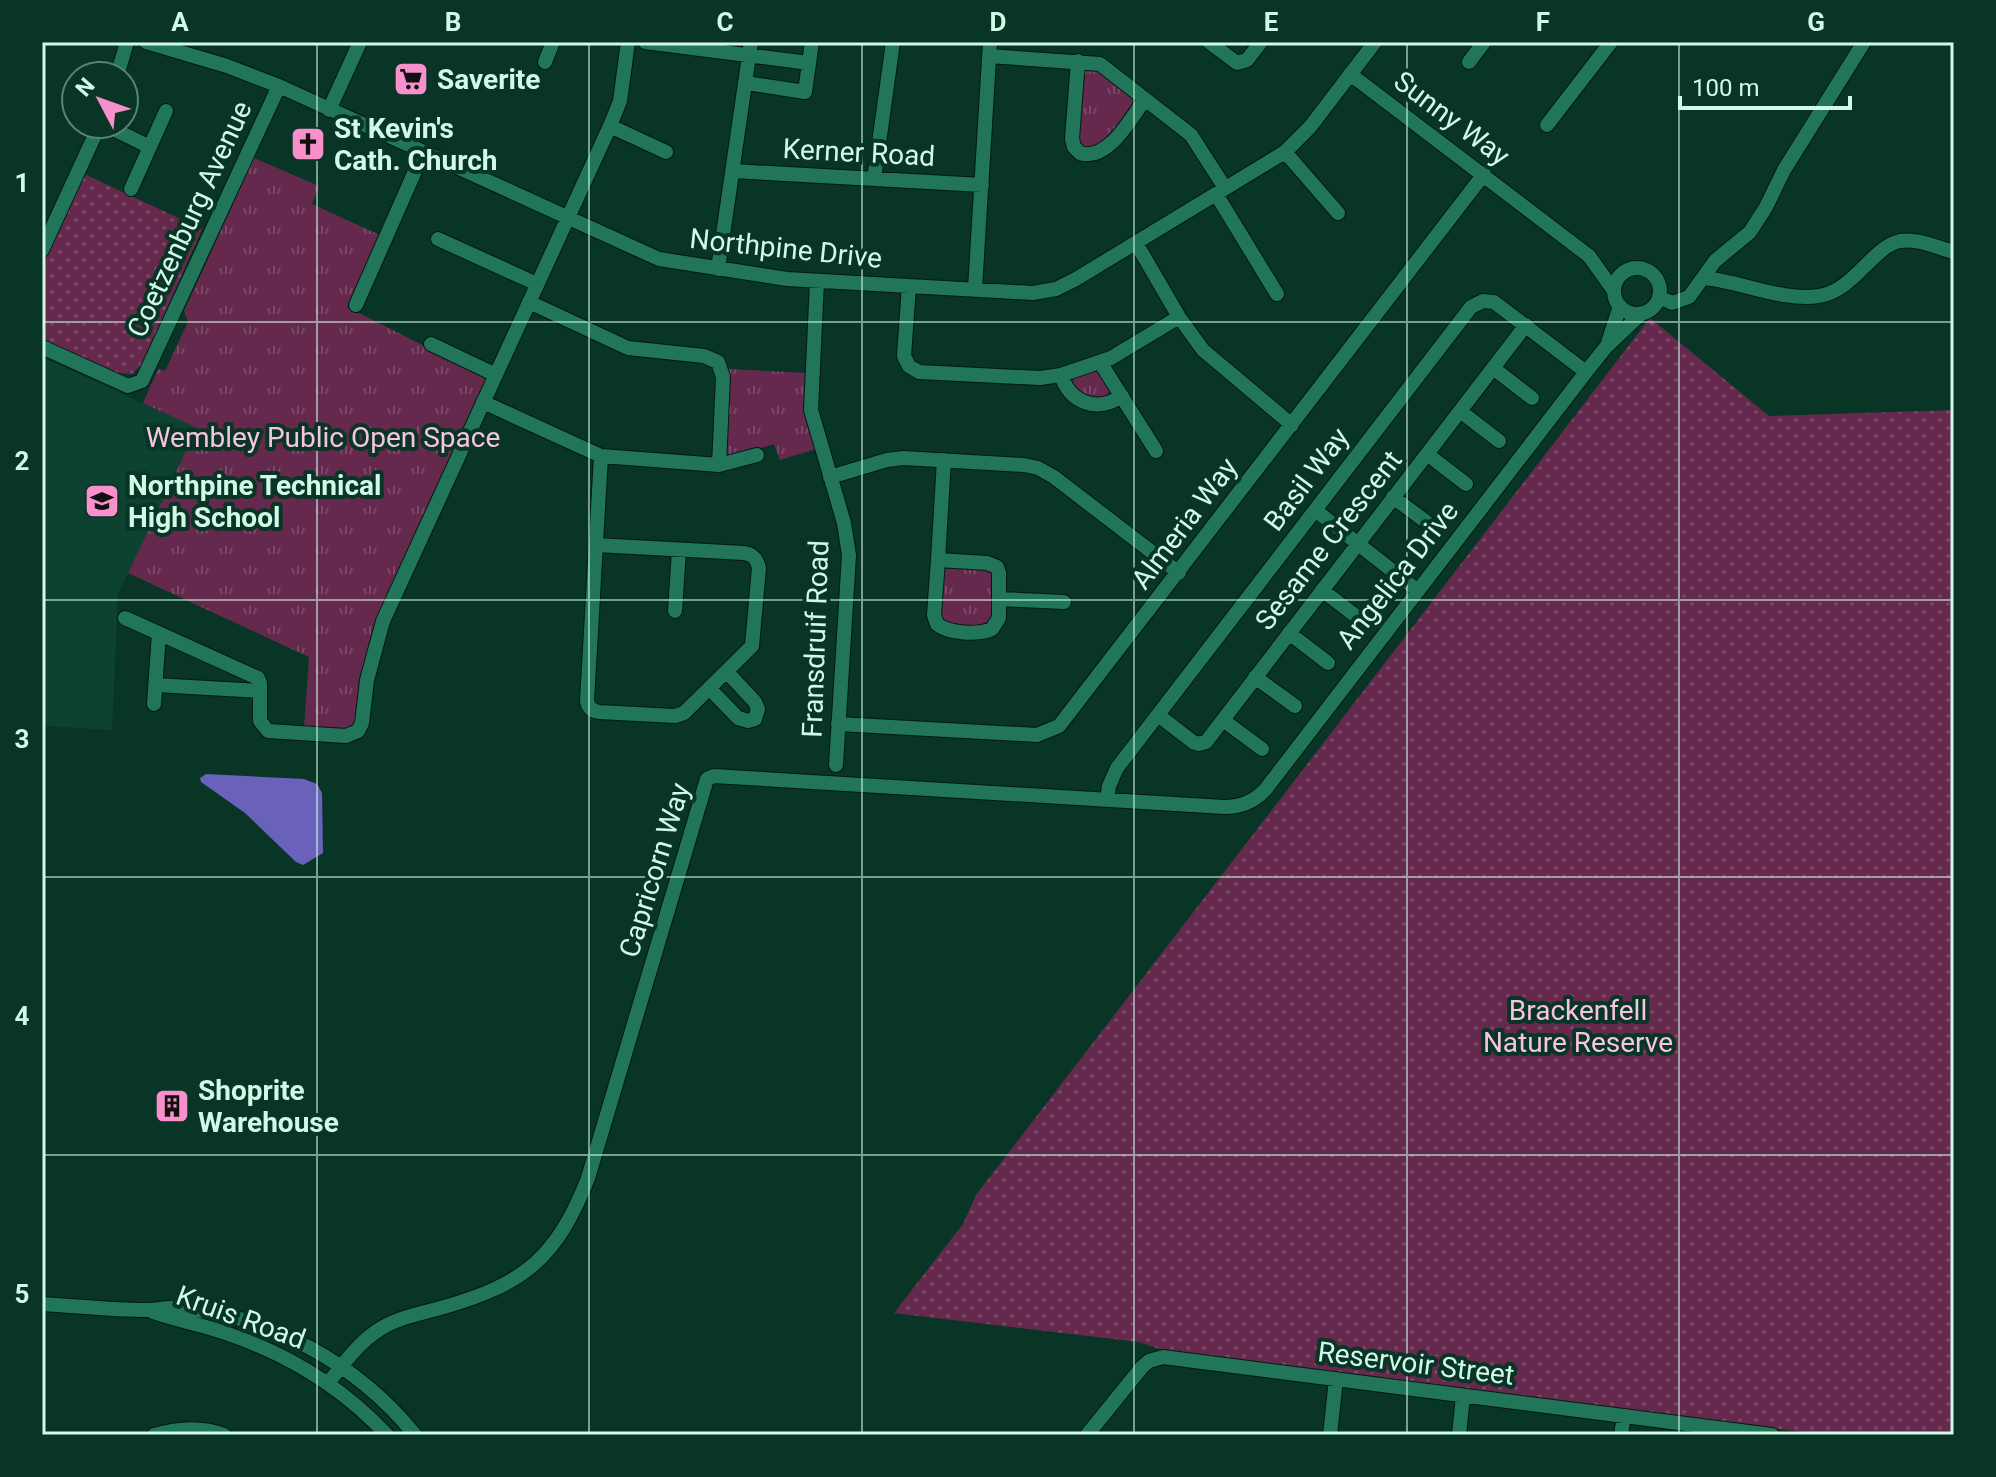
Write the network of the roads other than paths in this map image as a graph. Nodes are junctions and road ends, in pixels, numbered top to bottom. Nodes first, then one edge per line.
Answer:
1 (146, 42) edge
2 (360, 42) edge
3 (553, 42) edge
4 (628, 42) edge
5 (645, 42) edge
6 (812, 42) edge
7 (893, 42) edge
8 (1209, 42) edge
9 (1261, 42) edge
10 (1375, 42) edge
11 (1484, 42) edge
12 (1611, 42) edge
13 (1864, 42) edge
14 (686, 45) edge
15 (750, 49) edge
16 (989, 49) edge
17 (1078, 61) junction
18 (545, 62) dead end
19 (1469, 62) dead end
20 (809, 63) junction
21 (1350, 74) junction
22 (746, 83) junction
23 (279, 86) junction
24 (1145, 99) junction
25 (329, 110) junction
26 (166, 111) dead end
27 (1547, 125) dead end
28 (610, 126) junction
29 (94, 140) edge
30 (135, 140) edge
31 (150, 147) junction
32 (666, 152) dead end
33 (1285, 152) junction
34 (423, 153) junction
35 (733, 171) junction
36 (1484, 174) junction
37 (874, 179) junction
38 (982, 185) junction
39 (131, 189) dead end
40 (1220, 191) junction
41 (1338, 213) dead end
42 (567, 219) junction
43 (438, 239) dead end
44 (1136, 243) junction
45 (42, 250) edge
46 (1954, 252) edge
47 (1589, 256) junction
48 (718, 269) junction
49 (1626, 271) junction
50 (1704, 278) junction
51 (817, 281) junction
52 (537, 284) junction
53 (909, 286) junction
54 (975, 289) junction
55 (1614, 291) junction
56 (1277, 294) dead end
57 (1659, 297) junction
58 (529, 302) junction
59 (356, 305) dead end
60 (1620, 306) junction
61 (1642, 313) junction
62 (1179, 317) junction
63 (1526, 325) junction
64 (431, 344) dead end
65 (42, 347) edge
66 (1606, 347) junction
67 (1100, 362) junction
68 (1493, 368) junction
69 (1586, 372) junction
70 (496, 375) junction
71 (1061, 375) junction
72 (1122, 396) junction
73 (1532, 398) dead end
74 (483, 402) junction
75 (1460, 411) junction
76 (1292, 425) junction
77 (1499, 441) dead end
78 (1156, 451) dead end
79 (1427, 454) junction
80 (757, 455) dead end
81 (601, 456) junction
82 (944, 460) junction
83 (719, 465) junction
84 (830, 477) junction
85 (1466, 484) dead end
86 (1393, 497) junction
87 (1315, 510) junction
88 (1433, 527) dead end
89 (1358, 544) junction
90 (596, 545) junction
91 (679, 550) junction
92 (938, 560) junction
93 (1179, 573) junction
94 (1322, 590) junction
95 (1418, 591) junction
96 (999, 599) junction
97 (1064, 602) dead end
98 (675, 611) dead end
99 (125, 618) dead end
100 (1361, 620) dead end
101 (159, 633) junction
102 (1289, 633) junction
103 (1328, 663) dead end
104 (727, 672) junction
105 (1255, 677) junction
106 (155, 685) junction
107 (710, 689) junction
108 (260, 691) junction
109 (154, 704) dead end
110 (1295, 706) dead end
111 (1158, 715) junction
112 (1223, 720) junction
113 (838, 724) junction
114 (1262, 749) dead end
115 (836, 765) dead end
116 (1107, 800) junction
117 (1244, 804) joint
118 (42, 1304) edge
119 (148, 1311) junction
120 (341, 1366) junction
121 (1336, 1379) junction
122 (329, 1382) junction
123 (1463, 1396) junction
124 (1624, 1416) junction
125 (154, 1435) edge
126 (224, 1435) edge
127 (387, 1435) edge
128 (415, 1435) edge
129 (1087, 1435) edge
130 (1330, 1435) edge
131 (1459, 1435) edge
132 (1621, 1435) edge
133 (1772, 1435) edge

1 - 23 street, Northpine Drive
2 - 25 street
3 - 18 street
4 - 28 street
5 - 14 street
6 - 20 street
7 - 37 street
8 - 9 street
10 - 21 street, Northpine Drive
11 - 19 street
12 - 27 street
13 - 50 street
14 - 15 street
15 - 20 street
15 - 22 street
16 - 17 street
16 - 38 street
17 - 24 street
17 - 24 street
20 - 22 street
21 - 33 street, Northpine Drive
21 - 36 street, Sunny Way
22 - 35 street
23 - 25 street, Northpine Drive
23 - 65 street, Coetzenburg Avenue
24 - 40 street
25 - 34 street, Northpine Drive
26 - 31 street
28 - 32 street
28 - 42 street
29 - 45 street
30 - 31 street
31 - 39 street
33 - 40 street, Northpine Drive
33 - 41 street
34 - 42 street, Northpine Drive
34 - 59 street
35 - 37 street, Kerner Road
35 - 48 street
36 - 47 street, Sunny Way
36 - 76 street, Almeria Way
37 - 38 street, Kerner Road
38 - 54 street
40 - 44 street, Northpine Drive
40 - 56 street
42 - 48 street, Northpine Drive
42 - 52 street
43 - 52 street
44 - 54 street, Northpine Drive
44 - 62 street
46 - 50 street
47 - 49 street
47 - 55 street
48 - 51 street, Northpine Drive
49 - 55 street
49 - 57 street
50 - 57 street
51 - 53 street, Northpine Drive
51 - 84 street, Fransdruif Road
52 - 58 street
53 - 54 street, Northpine Drive
53 - 71 street
55 - 60 street
57 - 61 street
58 - 70 street
58 - 83 street
60 - 61 street
60 - 66 street
61 - 66 street
62 - 67 street
62 - 76 street
63 - 68 street, Sesame Crescent
63 - 69 street, Basil Way
63 - 87 street, Basil Way
64 - 70 street
66 - 69 street, Angelica Drive
67 - 71 street
67 - 72 street
68 - 73 street
68 - 75 street, Sesame Crescent
69 - 95 street, Angelica Drive
70 - 74 street
71 - 72 street
72 - 78 street
74 - 81 street
74 - 108 street
75 - 77 street
75 - 79 street, Sesame Crescent
76 - 93 street, Almeria Way
79 - 85 street
79 - 86 street, Sesame Crescent
80 - 83 street
81 - 83 street
81 - 90 street
82 - 84 street
82 - 92 street
82 - 93 street
84 - 113 street, Fransdruif Road
86 - 88 street
86 - 89 street, Sesame Crescent
87 - 89 street
87 - 111 street, Basil Way
89 - 94 street, Sesame Crescent
89 - 95 street
90 - 91 street
90 - 107 street
91 - 98 street
91 - 104 street
92 - 96 street
92 - 96 street
93 - 113 street, Almeria Way
94 - 100 street
94 - 102 street, Sesame Crescent
95 - 117 street, Angelica Drive
96 - 97 street
99 - 101 street
101 - 106 street
101 - 108 street
102 - 103 street
102 - 105 street, Sesame Crescent
104 - 107 street
104 - 107 street
105 - 110 street
105 - 112 street, Sesame Crescent
106 - 108 street
106 - 109 street
111 - 112 street, Sesame Crescent
111 - 116 street, Basil Way
112 - 114 street
113 - 115 street, Fransdruif Road
116 - 117 street, Capricorn Way
116 - 120 street, Capricorn Way
118 - 119 street, Kruis Road
119 - 120 street, Kruis Road
119 - 122 street, Kruis Road
120 - 122 street
120 - 128 street, Kruis Road
121 - 123 street, Reservoir Street
121 - 129 street, Reservoir Street
121 - 130 street
122 - 127 street, Kruis Road
123 - 124 street, Reservoir Street
123 - 131 street
124 - 132 street
124 - 133 street, Reservoir Street
125 - 126 street

